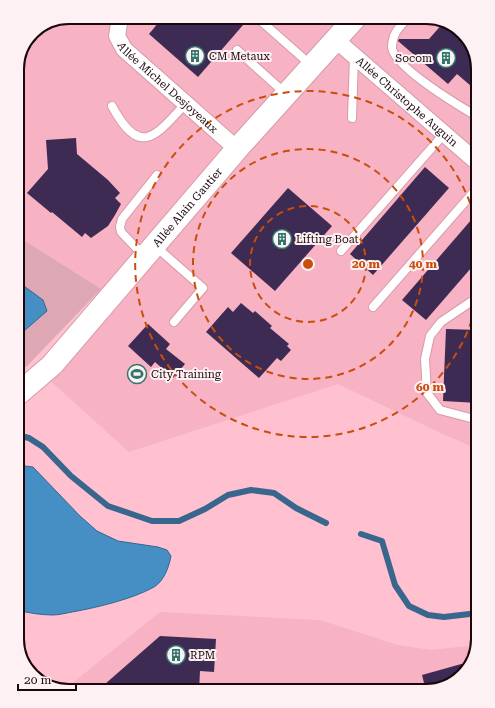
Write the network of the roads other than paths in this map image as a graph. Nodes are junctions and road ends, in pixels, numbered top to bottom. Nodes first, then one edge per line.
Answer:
1 (119, 24) edge
2 (264, 24) edge
3 (350, 24) edge
4 (402, 24) edge
5 (336, 40) junction
6 (237, 50) dead end
7 (354, 55) junction
8 (312, 66) junction
9 (287, 95) junction
10 (186, 103) junction
11 (112, 106) dead end
12 (471, 113) edge
13 (352, 118) dead end
14 (444, 134) junction
15 (238, 148) junction
16 (471, 157) edge
17 (157, 175) dead end
18 (471, 195) edge
19 (150, 251) junction
20 (341, 251) dead end
21 (471, 302) edge
22 (372, 307) dead end
23 (174, 322) dead end
24 (24, 389) edge
25 (471, 418) edge

1 - 10 street, Allée Michel Desjoyeaux
2 - 8 lane
3 - 5 street, Allée Alain Gautier
4 - 12 lane
5 - 7 street, Allée Christophe Auguin
5 - 8 street, Allée Alain Gautier
6 - 9 lane
7 - 13 lane
7 - 14 street, Allée Christophe Auguin
8 - 9 street, Allée Alain Gautier
9 - 15 street, Allée Alain Gautier
10 - 11 lane
10 - 15 street, Allée Michel Desjoyeaux
14 - 16 street, Allée Christophe Auguin
14 - 20 lane
15 - 19 street, Allée Alain Gautier
17 - 19 lane
18 - 22 lane
19 - 23 lane
19 - 24 street, Allée Alain Gautier
21 - 25 lane

